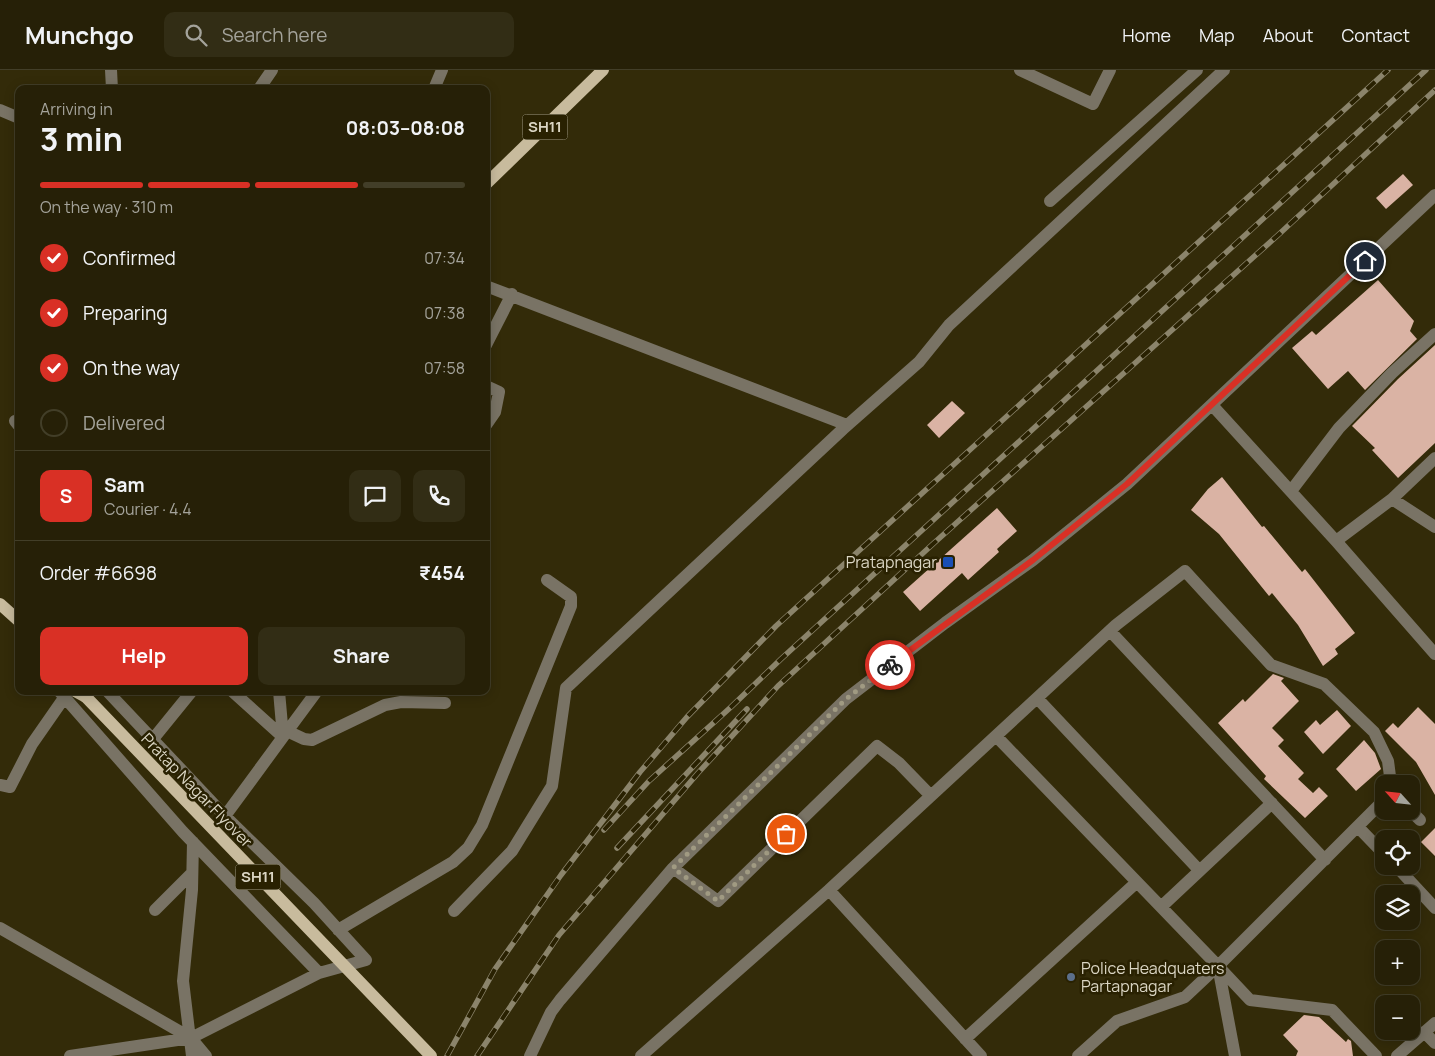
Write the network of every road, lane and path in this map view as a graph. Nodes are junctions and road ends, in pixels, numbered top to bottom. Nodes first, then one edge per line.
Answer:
1 (111, 70) edge
2 (272, 70) edge
3 (442, 70) edge
4 (603, 70) edge
5 (1020, 70) edge
6 (1110, 70) edge
7 (1197, 70) edge
8 (1224, 70) edge
9 (112, 85) edge
10 (262, 85) edge
11 (436, 85) edge
12 (0, 110) edge
13 (15, 116) edge
14 (490, 180) edge
15 (1435, 195) edge
16 (1050, 201) dead end
17 (490, 287) edge
18 (512, 294) junction
19 (1435, 334) edge
20 (490, 337) edge
21 (490, 388) edge
22 (1212, 406) junction
23 (490, 419) edge
24 (847, 425) junction
25 (1435, 458) edge
26 (1291, 491) junction
27 (1392, 499) junction
28 (1435, 527) edge
29 (1336, 541) junction
30 (548, 580) dead end
31 (0, 604) edge
32 (15, 617) edge
33 (1110, 631) junction
34 (1435, 654) edge
35 (65, 695) edge
36 (67, 695) edge
37 (87, 695) edge
38 (110, 695) edge
39 (189, 695) edge
40 (237, 695) edge
41 (280, 695) edge
42 (314, 695) edge
43 (1037, 698) junction
44 (445, 703) dead end
45 (285, 734) junction
46 (996, 736) junction
47 (153, 740) junction
48 (1390, 775) edge
49 (0, 785) edge
50 (931, 796) junction
51 (1272, 803) junction
52 (1375, 809) edge
53 (225, 816) junction
54 (1358, 827) junction
55 (193, 842) junction
56 (1375, 845) edge
57 (1325, 860) junction
58 (673, 868) junction
59 (1199, 870) junction
60 (192, 873) junction
61 (1404, 875) edge
62 (1137, 882) junction
63 (829, 890) junction
64 (1161, 907) junction
65 (1435, 908) edge
66 (155, 910) dead end
67 (454, 911) dead end
68 (0, 928) edge
69 (338, 930) junction
70 (1218, 966) junction
71 (319, 972) junction
72 (1435, 1023) edge
73 (1424, 1032) junction
74 (191, 1038) junction
75 (965, 1039) junction
76 (1435, 1043) edge
77 (70, 1056) edge
78 (192, 1056) edge
79 (206, 1056) edge
80 (431, 1056) edge
81 (530, 1056) edge
82 (641, 1056) edge
83 (981, 1056) edge
84 (1078, 1056) edge
85 (1235, 1056) edge
86 (1376, 1056) edge
87 (1397, 1056) edge

1 - 9 street
2 - 10 street
3 - 11 street
4 - 14 main road, SH11
5 - 6 street
7 - 16 street
8 - 24 street
12 - 13 street
15 - 22 street
17 - 18 street
18 - 20 street
18 - 24 street
19 - 26 street
21 - 23 street
22 - 26 street
22 - 58 street
24 - 67 street
25 - 27 street
26 - 29 street
27 - 28 street
27 - 29 street
29 - 34 street
30 - 69 street
31 - 32 main road
33 - 43 street
33 - 48 street
33 - 51 street
35 - 49 street
36 - 55 street
37 - 80 main road, Pratap Nagar Flyover / SH11, bridge
38 - 47 street
39 - 47 street
40 - 45 street
41 - 45 street
42 - 45 street
43 - 46 street
43 - 59 street
44 - 45 street
45 - 53 street
46 - 50 street
46 - 62 street
47 - 53 street
50 - 58 street
50 - 63 street
51 - 57 street
51 - 59 street
52 - 54 street
53 - 69 street
54 - 56 street
54 - 57 street
55 - 60 street
55 - 71 street
57 - 70 street
58 - 81 street
59 - 64 street
60 - 66 street
60 - 74 street
61 - 65 street
62 - 64 street
62 - 75 street
63 - 75 street
63 - 82 street
64 - 70 street
68 - 74 street
69 - 71 street
70 - 84 street
70 - 85 street
70 - 86 street
71 - 74 street
72 - 73 street
73 - 76 street
73 - 87 street
74 - 77 street
74 - 78 street
74 - 79 street
75 - 83 street

